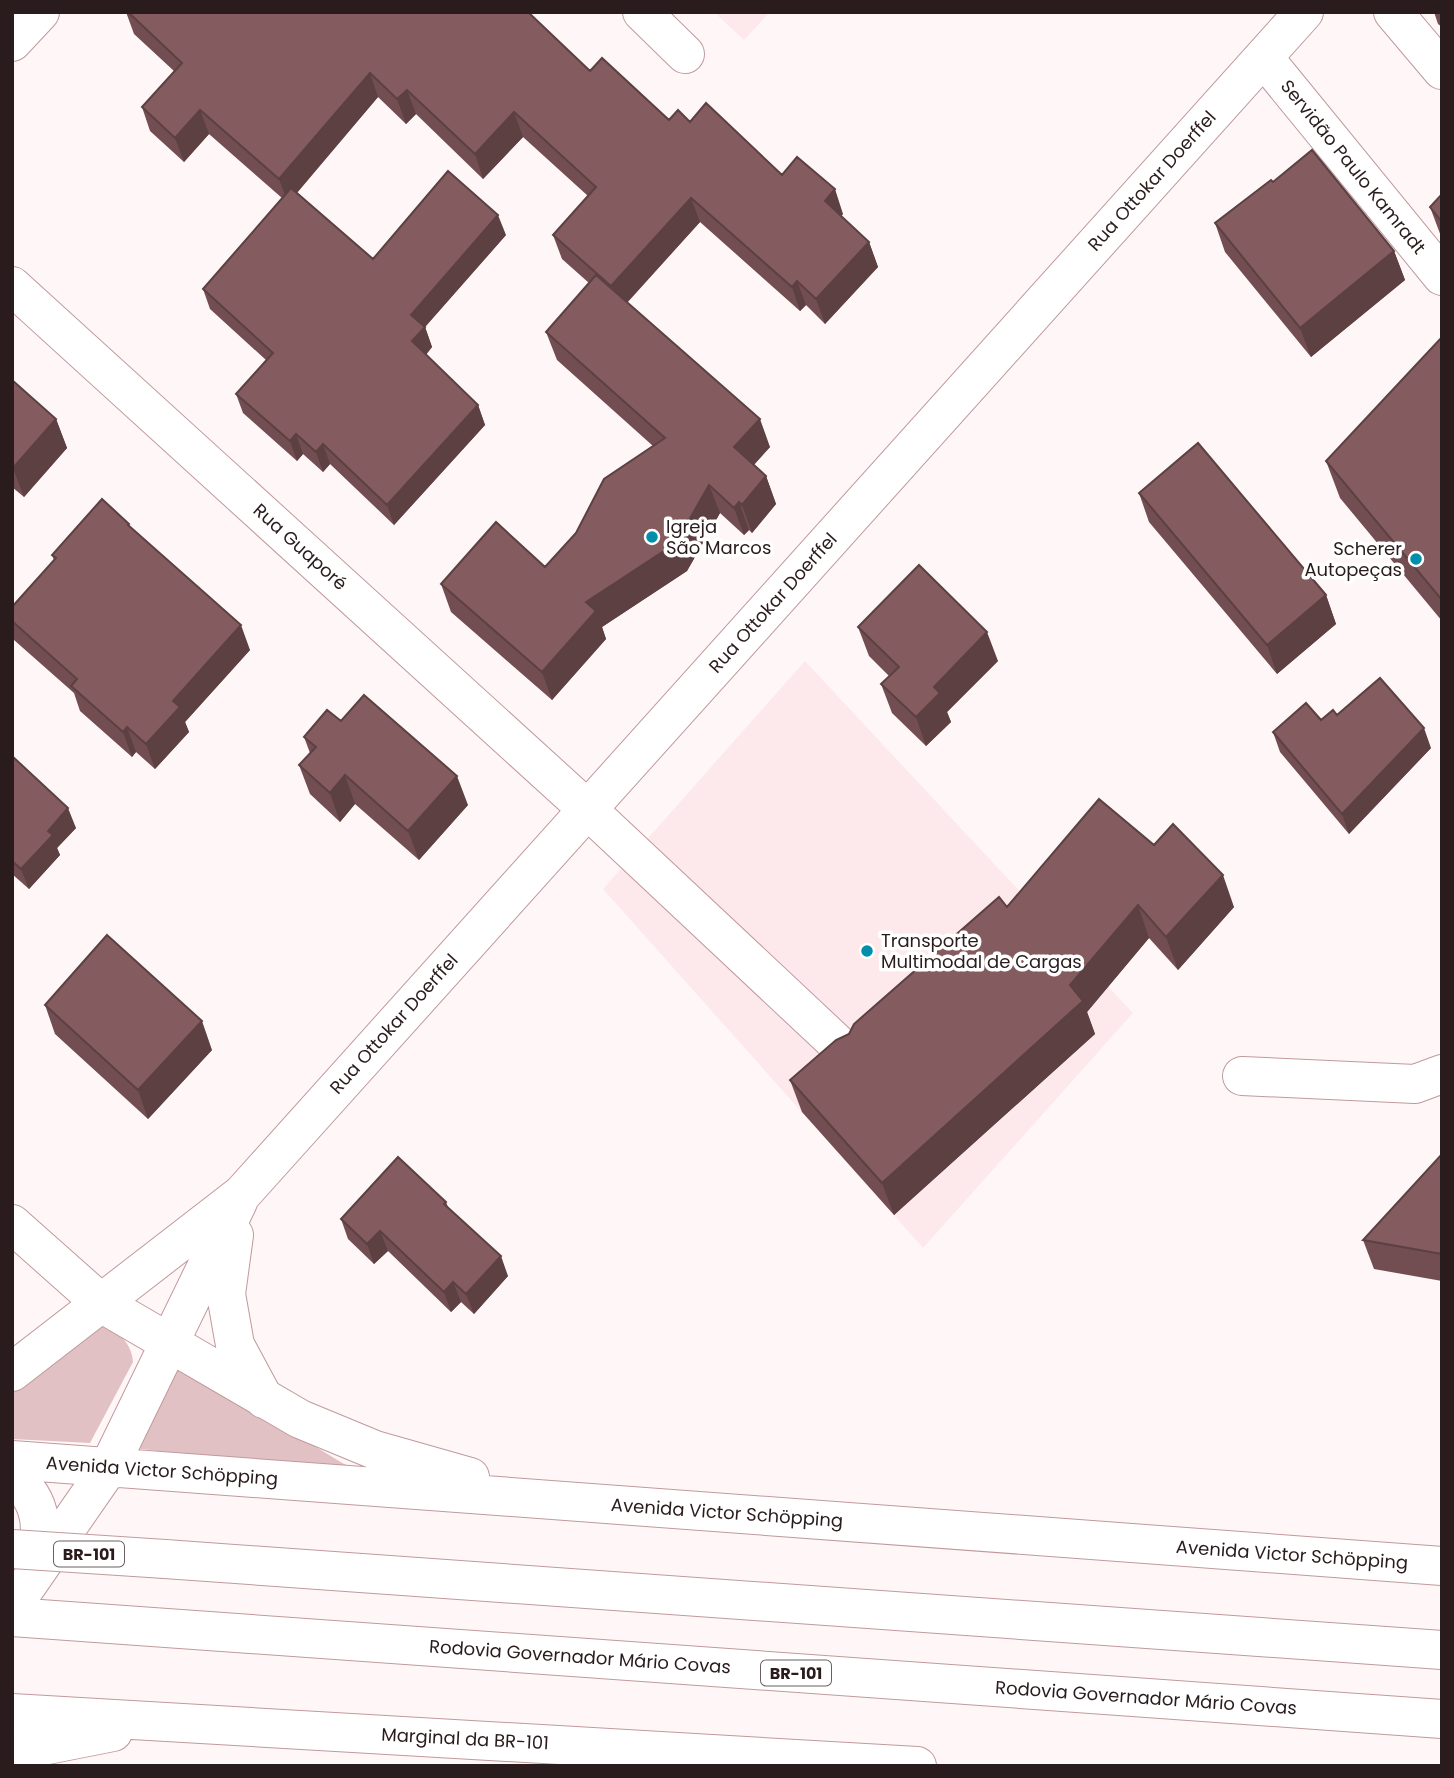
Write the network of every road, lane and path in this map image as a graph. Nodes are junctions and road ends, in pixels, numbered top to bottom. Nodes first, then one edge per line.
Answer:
1 (40, 12) edge
2 (642, 12) edge
3 (1304, 12) edge
4 (1393, 12) edge
5 (12, 42) edge
6 (685, 54) dead end
7 (1264, 58) junction
8 (1442, 70) edge
9 (1442, 276) edge
10 (12, 285) edge
11 (587, 809) junction
12 (845, 1051) edge
13 (1442, 1074) edge
14 (1242, 1076) dead end
15 (242, 1194) junction
16 (12, 1224) edge
17 (101, 1303) junction
18 (170, 1344) junction
19 (27, 1354) edge
20 (12, 1372) edge
21 (264, 1399) junction
22 (12, 1460) edge
23 (108, 1467) junction
24 (12, 1476) edge
25 (598, 1504) junction
26 (24, 1560) edge
27 (1442, 1566) edge
28 (12, 1607) edge
29 (12, 1617) edge
30 (1442, 1650) edge
31 (12, 1713) edge
32 (1442, 1719) edge
33 (166, 1721) junction
34 (12, 1752) edge
35 (917, 1766) edge

1 - 5 main road
2 - 6 main road
3 - 7 main road, Rua Ottokar Doerffel
4 - 8 main road
7 - 9 main road, Servidão Paulo Kamradt
7 - 11 main road, Rua Ottokar Doerffel
10 - 11 main road, Rua Guaporé
11 - 12 main road, Rua Guaporé
11 - 15 main road, Rua Ottokar Doerffel
13 - 14 main road
15 - 17 main road, Rua Ottokar Doerffel
15 - 18 main road, Rua Ottokar Doerffel
15 - 21 main road
16 - 17 main road
17 - 18 main road
17 - 19 main road, Rua Ottokar Doerffel
18 - 21 main road
18 - 23 main road, Rua Ottokar Doerffel
19 - 20 main road, Rua Ottokar Doerffel
21 - 25 main road
22 - 23 main road, Avenida Victor Schöpping
23 - 25 main road, Avenida Victor Schöpping
23 - 26 main road, Rua Ottokar Doerffel
24 - 26 main road
25 - 27 main road, Avenida Victor Schöpping
26 - 28 main road, Rua Ottokar Doerffel
26 - 30 main road, BR-101, bridge
29 - 32 main road, Rodovia Governador Mário Covas / BR-101
31 - 33 main road, Marginal da BR-101
33 - 34 main road
33 - 35 main road, Marginal da BR-101

